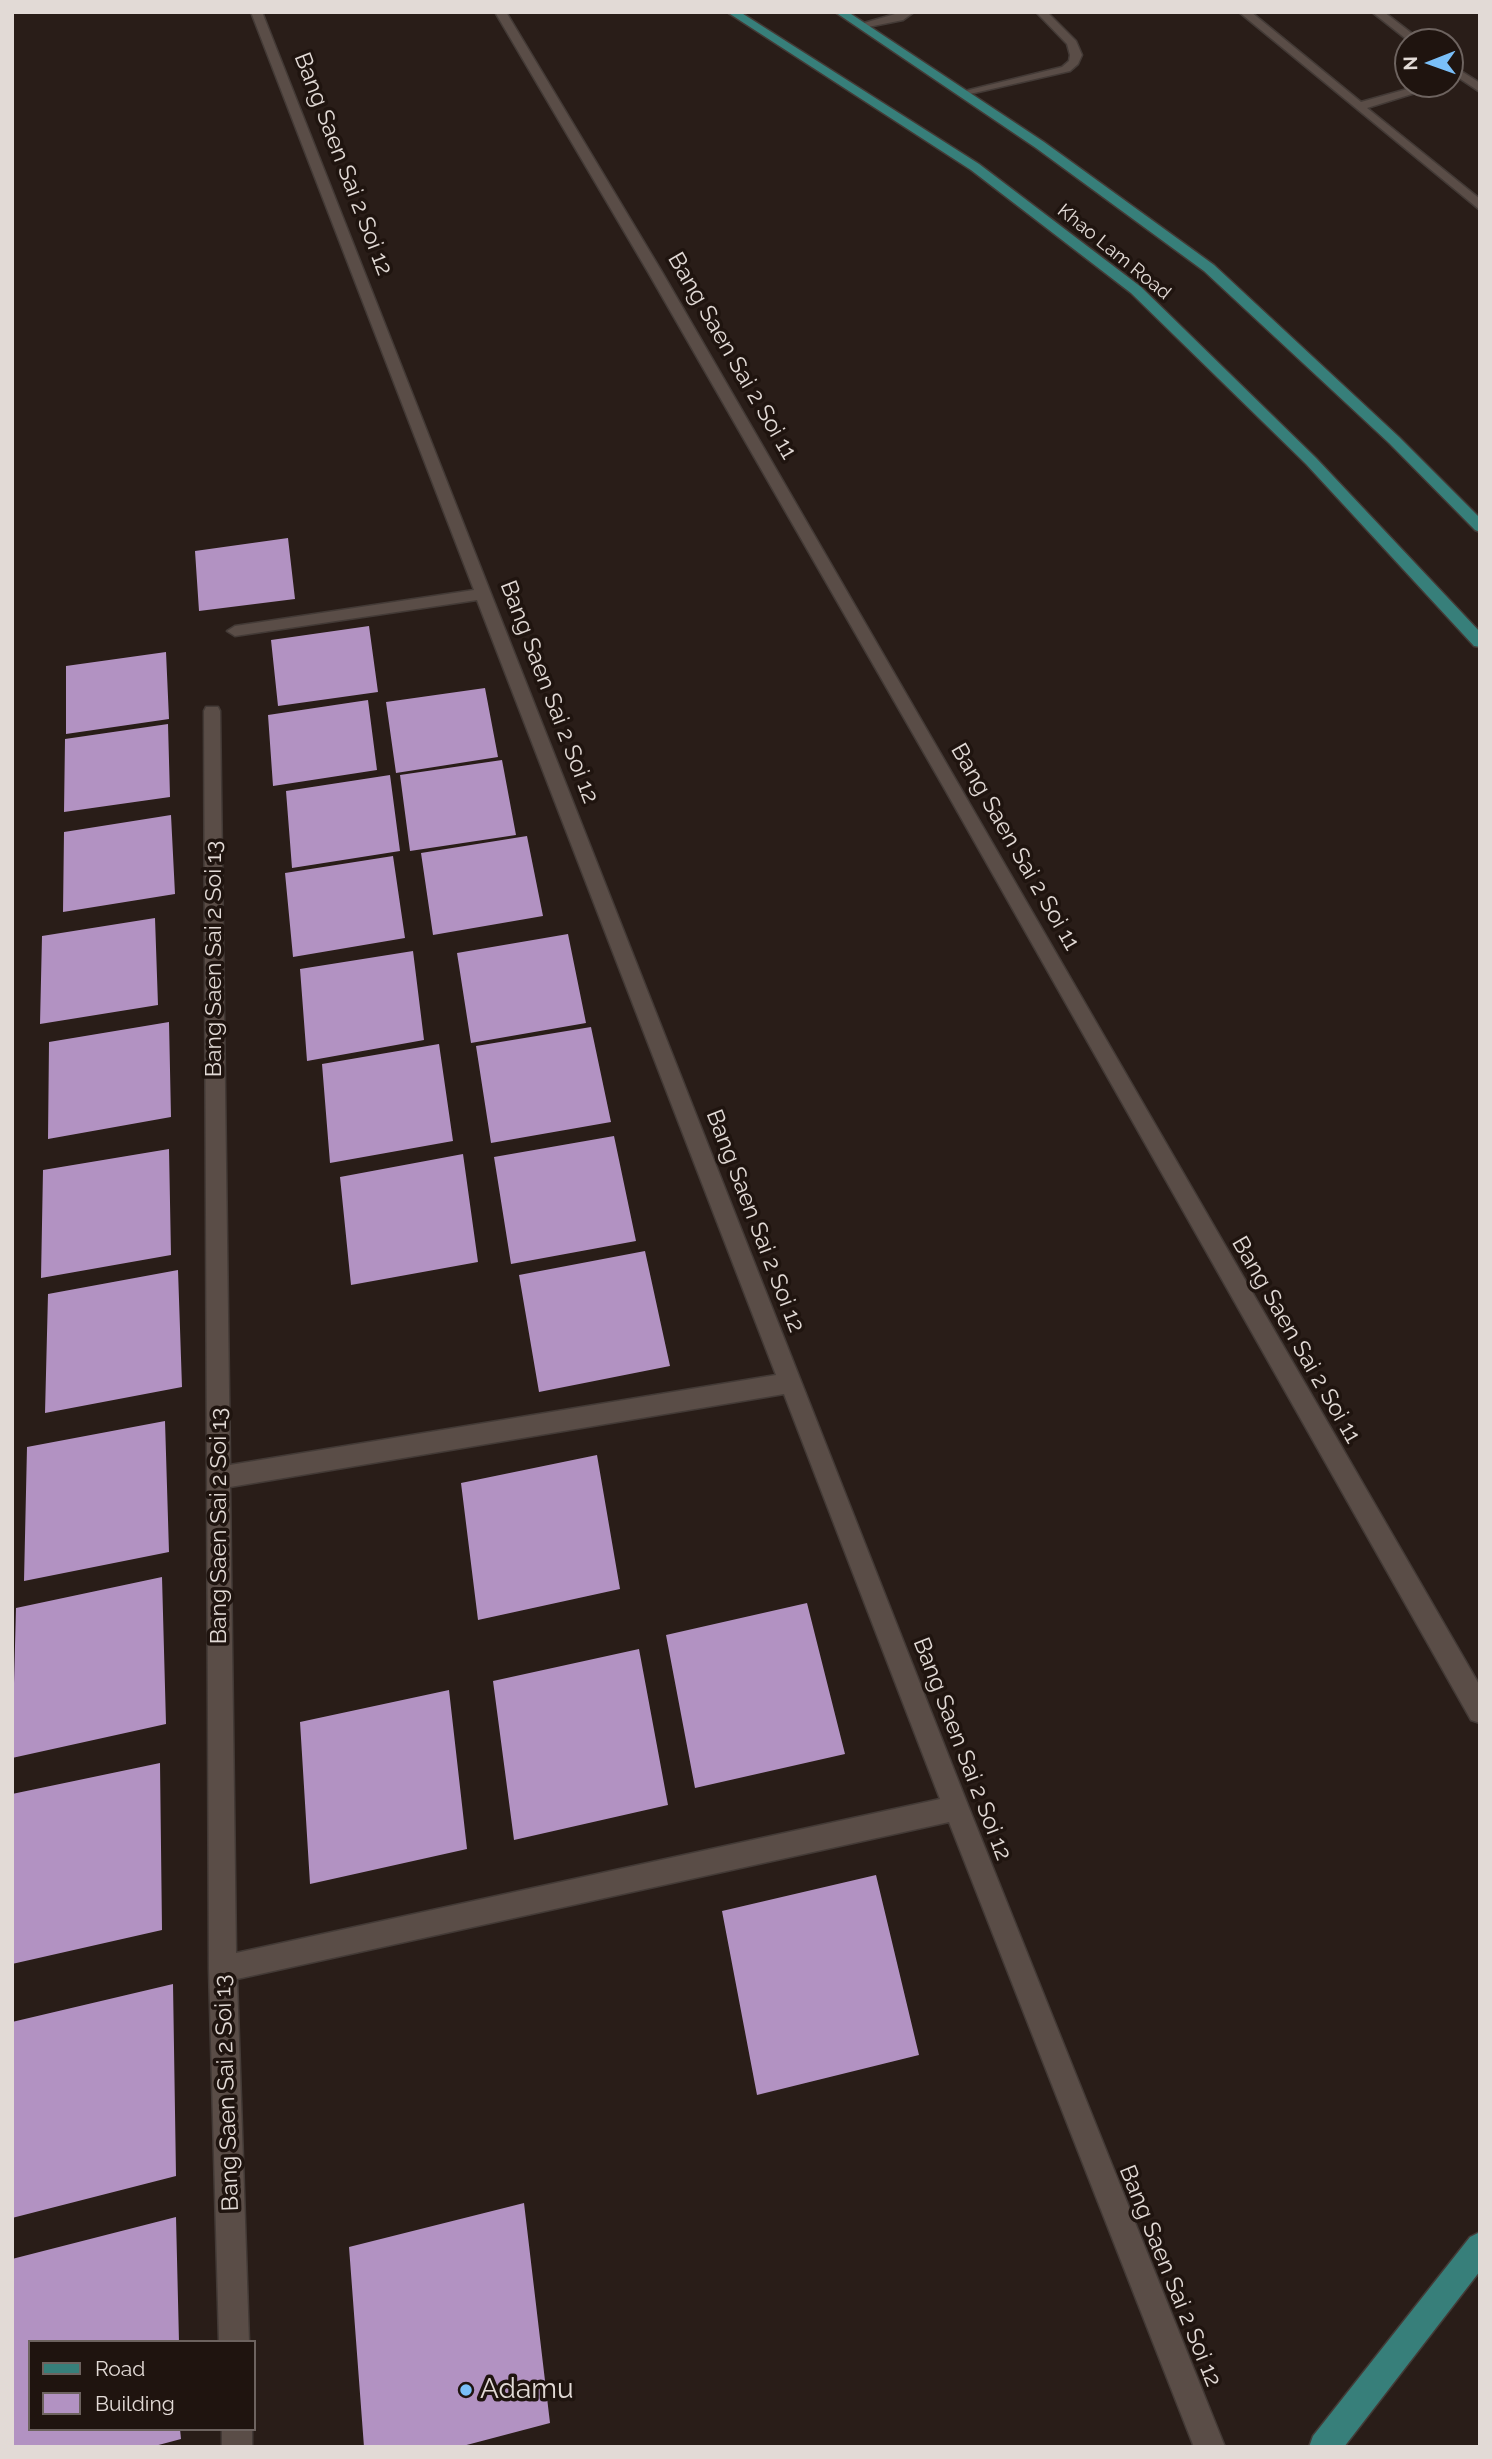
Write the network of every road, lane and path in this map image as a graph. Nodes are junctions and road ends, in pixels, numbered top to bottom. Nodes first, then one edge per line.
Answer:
1 (256, 12) edge
2 (500, 12) edge
3 (732, 12) edge
4 (840, 12) edge
5 (909, 12) edge
6 (1041, 12) edge
7 (1244, 12) edge
8 (1377, 12) edge
9 (863, 26) junction
10 (1398, 28) edge
11 (1480, 73) edge
12 (1464, 77) joint
13 (1480, 89) edge
14 (965, 94) junction
15 (1394, 96) edge
16 (1360, 106) junction
17 (1480, 206) edge
18 (1480, 527) edge
19 (483, 594) junction
20 (235, 631) dead end
21 (1480, 642) edge
22 (212, 710) dead end
23 (790, 1383) junction
24 (219, 1478) junction
25 (1480, 1712) edge
26 (956, 1808) junction
27 (223, 1969) junction
28 (1480, 2247) edge
29 (234, 2340) edge
30 (1210, 2447) edge
31 (1324, 2447) edge

1 - 19 street, Bang Saen Sai 2 Soi 12
2 - 25 street, Bang Saen Sai 2 Soi 11
3 - 21 main road, Khao Lam Road
4 - 9 main road, Khao Lam Road
5 - 9 street
6 - 14 street
7 - 16 street
8 - 10 street
9 - 14 main road, Khao Lam Road
11 - 12 street
12 - 13 street
14 - 18 main road, Khao Lam Road
15 - 16 street
16 - 17 street
19 - 20 street
19 - 23 street, Bang Saen Sai 2 Soi 12
22 - 24 street, Bang Saen Sai 2 Soi 13
23 - 24 street
23 - 26 street, Bang Saen Sai 2 Soi 12
24 - 27 street, Bang Saen Sai 2 Soi 13
26 - 27 street
26 - 30 street, Bang Saen Sai 2 Soi 12
27 - 29 street, Bang Saen Sai 2 Soi 13
28 - 31 main road

